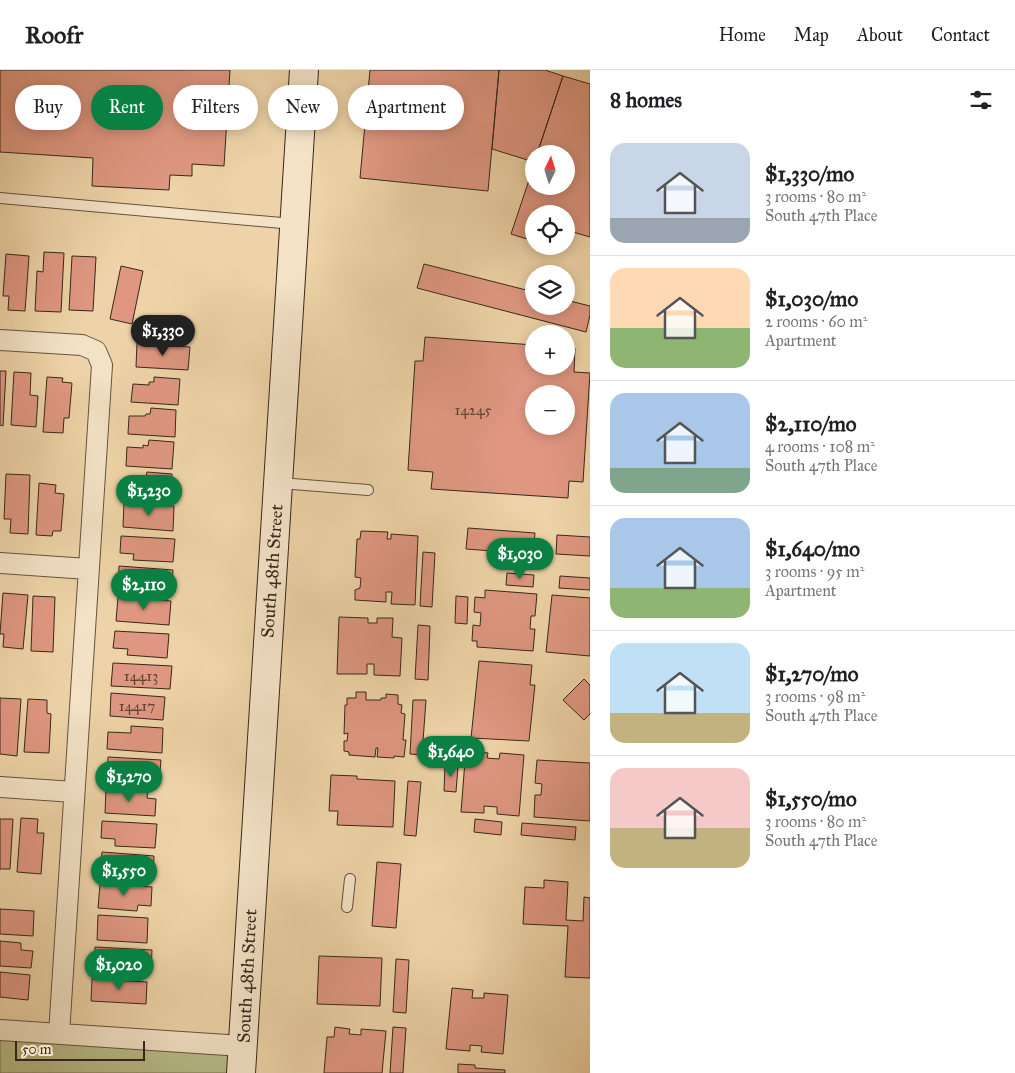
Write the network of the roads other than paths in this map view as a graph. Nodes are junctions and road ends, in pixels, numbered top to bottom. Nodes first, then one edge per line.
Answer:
1 (304, 70) edge
2 (0, 198) edge
3 (294, 224) junction
4 (0, 340) edge
5 (277, 482) junction
6 (368, 490) dead end
7 (0, 563) edge
8 (88, 569) junction
9 (0, 787) edge
10 (74, 792) junction
11 (350, 879) dead end
12 (347, 907) dead end
13 (0, 1030) edge
14 (59, 1034) junction
15 (242, 1046) junction
16 (241, 1073) edge

1 - 3 main road, South 48th Street
2 - 3 lane
3 - 5 main road, South 48th Street
4 - 8 street
5 - 6 lane
5 - 15 main road, South 48th Street
7 - 8 street
8 - 10 street
9 - 10 street
10 - 14 street
11 - 12 lane
13 - 14 street
14 - 15 street
15 - 16 main road, South 48th Street

